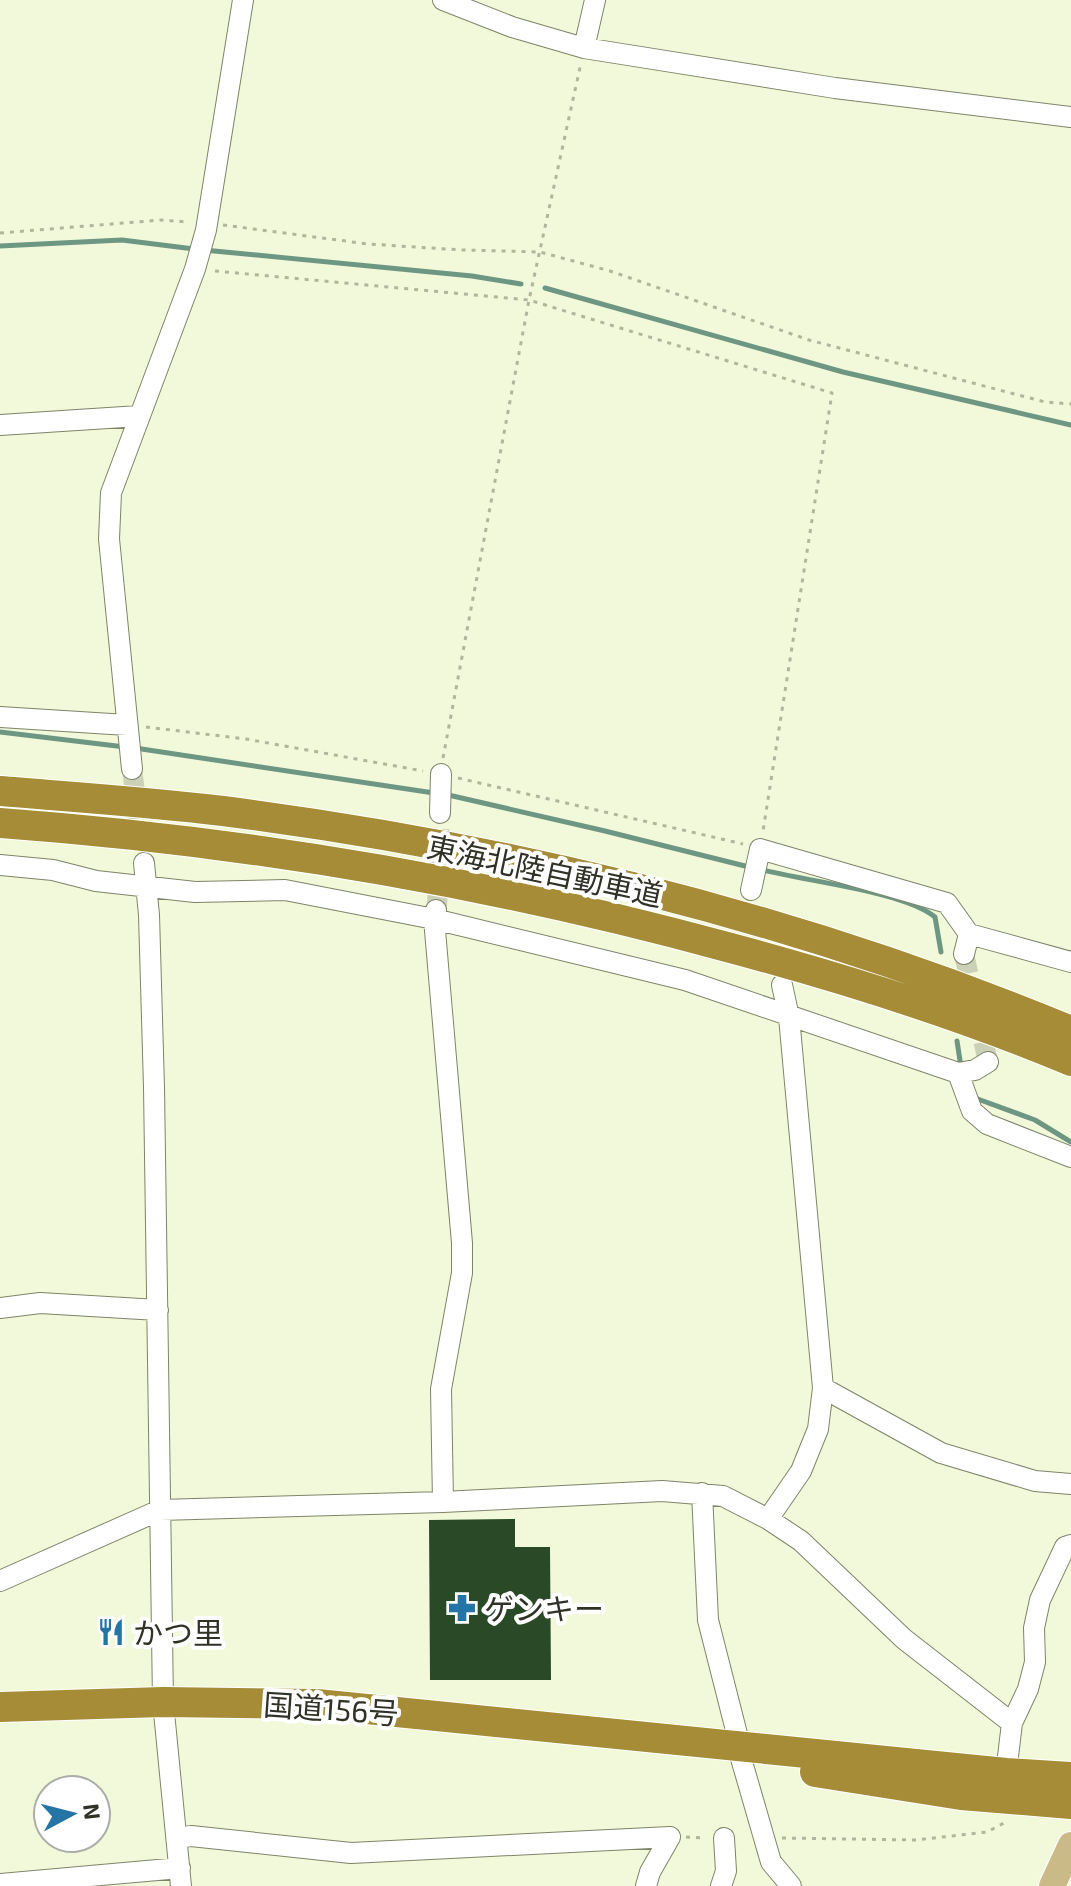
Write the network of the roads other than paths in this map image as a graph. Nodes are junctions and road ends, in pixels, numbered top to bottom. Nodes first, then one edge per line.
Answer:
1 (243, 0) edge
2 (443, 0) edge
3 (595, 0) edge
4 (584, 48) junction
5 (1071, 117) edge
6 (139, 416) junction
7 (0, 425) edge
8 (0, 717) edge
9 (128, 728) junction
10 (132, 767) tunnel mouth
11 (441, 778) road end
12 (0, 791) edge
13 (440, 809) tunnel mouth
14 (0, 823) edge
15 (144, 863) tunnel mouth
16 (0, 865) edge
17 (752, 885) dead end
18 (147, 887) junction
19 (435, 914) junction
20 (1071, 962) edge
21 (922, 973) junction
22 (783, 974) junction
23 (789, 1017) junction
24 (1071, 1019) edge
25 (1071, 1031) edge
26 (1071, 1061) edge
27 (1071, 1071) edge
28 (1071, 1157) edge
29 (0, 1308) edge
30 (158, 1310) junction
31 (823, 1388) junction
32 (1071, 1484) edge
33 (702, 1493) junction
34 (443, 1502) junction
35 (160, 1510) junction
36 (768, 1519) junction
37 (1071, 1545) edge
38 (0, 1581) edge
39 (163, 1702) junction
40 (0, 1707) edge
41 (1012, 1723) junction
42 (740, 1750) junction
43 (1006, 1773) junction
44 (1071, 1777) edge
45 (1071, 1804) edge
46 (178, 1838) junction
47 (724, 1838) road end
48 (1071, 1845) edge
49 (181, 1877) edge
50 (0, 1884) edge
51 (646, 1886) edge
52 (721, 1886) edge
53 (791, 1886) edge
54 (1052, 1886) edge

1 - 6 street
2 - 4 street
3 - 4 street
4 - 5 street
6 - 7 street
6 - 9 street
8 - 9 street
9 - 10 street
11 - 13 street
12 - 21 highway, 東海北陸自動車道
14 - 22 highway, 東海北陸自動車道
15 - 18 street
16 - 18 street
17 - 20 street
18 - 19 street
18 - 30 street
19 - 23 street
19 - 34 street
21 - 24 highway
21 - 25 highway, 東海北陸自動車道
22 - 23 street
22 - 26 highway, 東海北陸自動車道
22 - 27 highway
23 - 28 street
23 - 31 street
29 - 30 street
30 - 35 street
31 - 32 street
31 - 36 street
33 - 34 street
33 - 36 street
33 - 42 street
34 - 35 street
35 - 38 street
35 - 39 street
36 - 41 street
37 - 41 street
39 - 40 highway, 国道156号
39 - 42 highway, 国道156号
39 - 46 street
41 - 43 street
42 - 43 highway, 国道156号
42 - 45 highway, 国道156号
42 - 53 street
43 - 44 highway, 国道156号
46 - 49 street
46 - 51 street
47 - 52 street
48 - 54 main road
49 - 50 street

